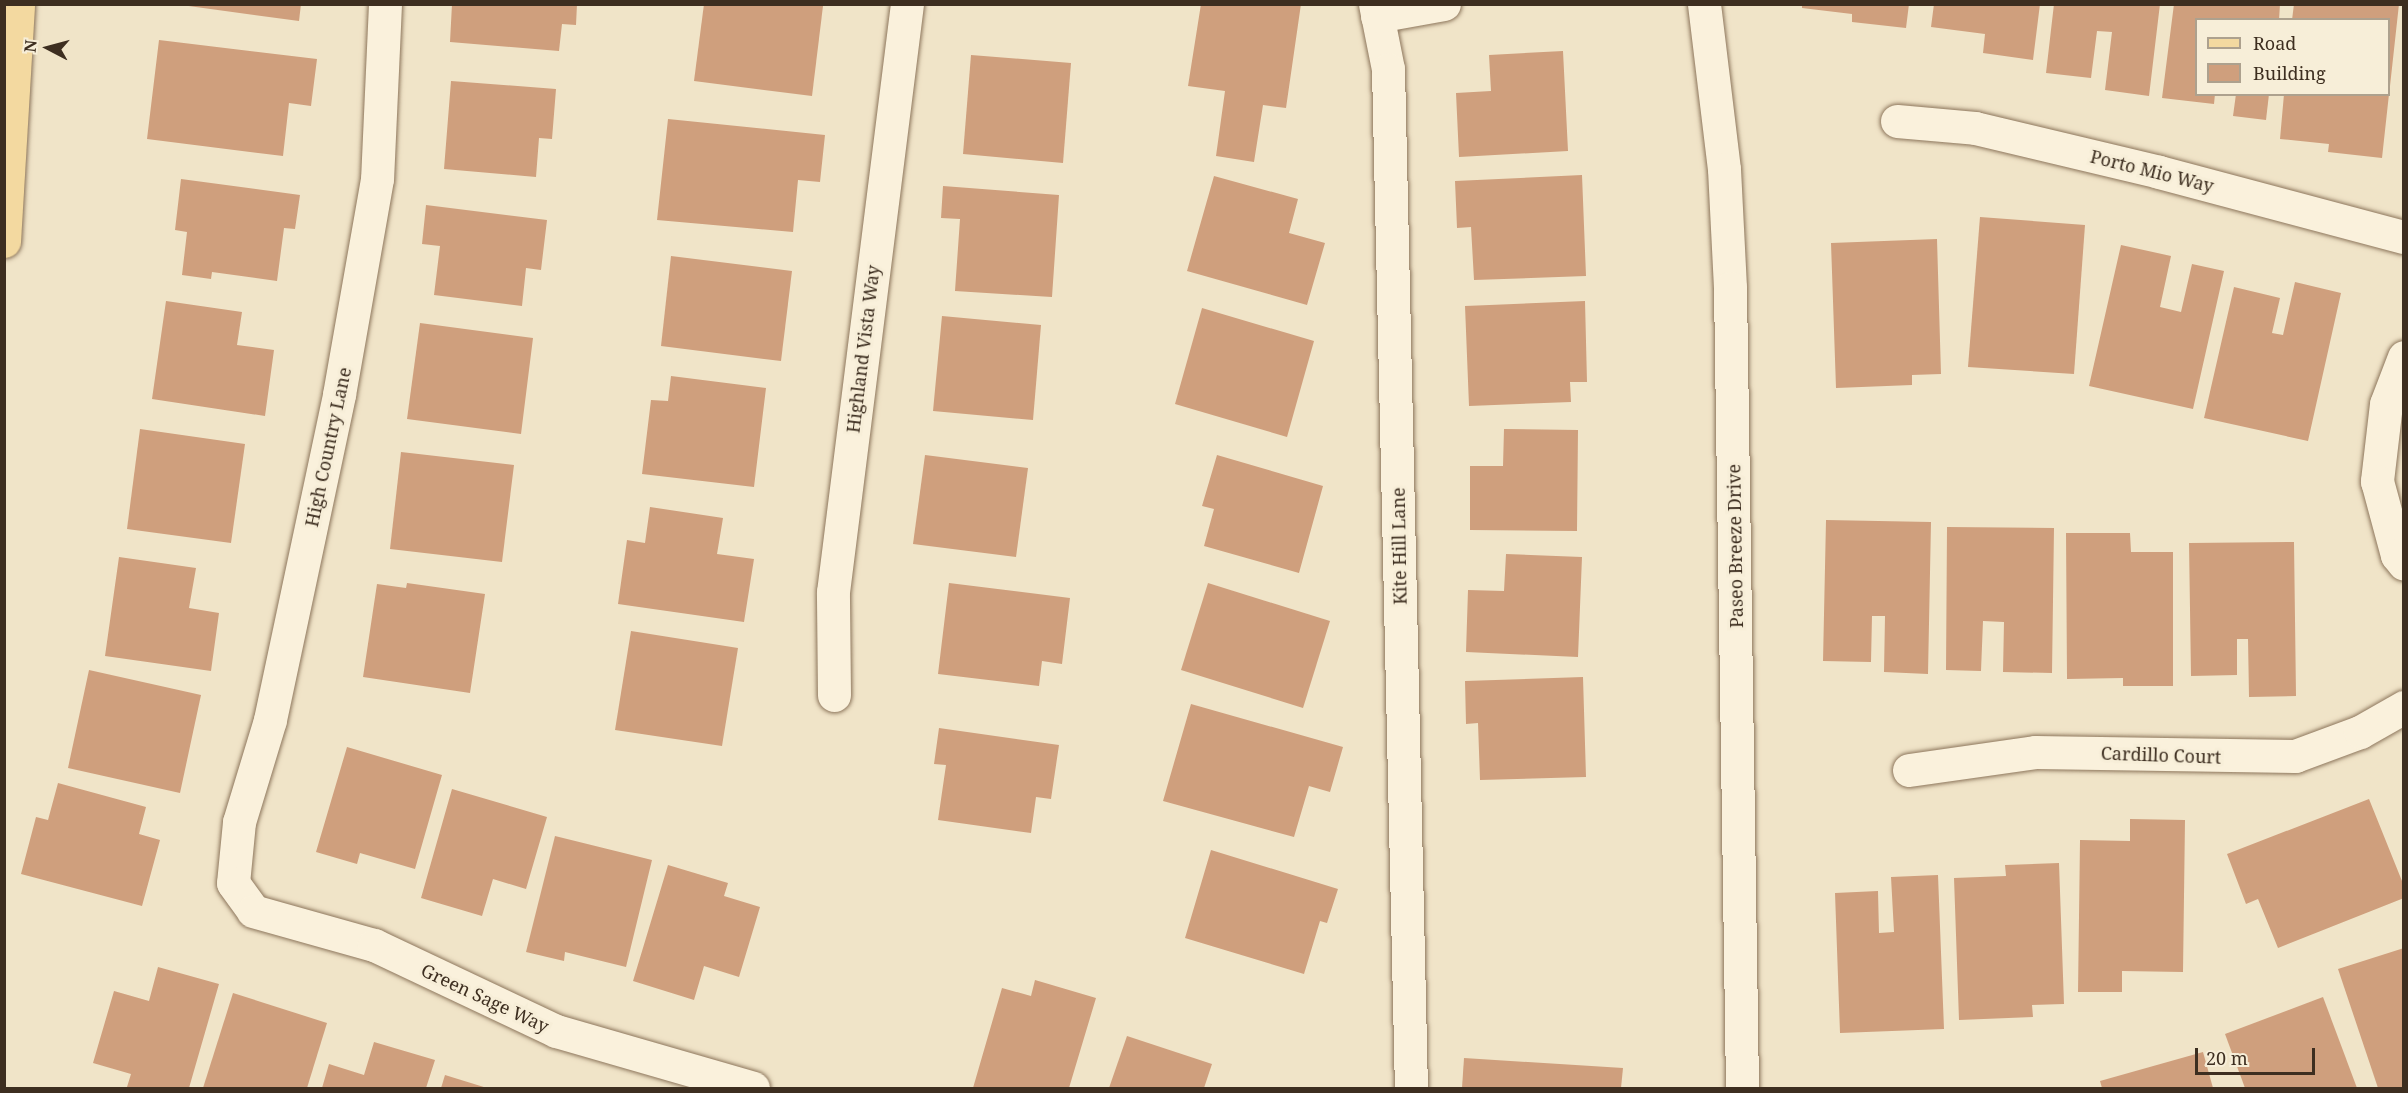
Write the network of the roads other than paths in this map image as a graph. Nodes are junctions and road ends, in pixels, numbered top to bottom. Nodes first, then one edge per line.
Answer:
1 (18, 4) edge
2 (385, 4) edge
3 (907, 4) edge
4 (1444, 4) edge
5 (1704, 4) edge
6 (1376, 10) edge
7 (1897, 121) dead end
8 (2403, 237) edge
9 (4, 241) edge
10 (2403, 357) edge
11 (2403, 564) edge
12 (834, 695) dead end
13 (2403, 707) edge
14 (1909, 770) dead end
15 (233, 883) joint
16 (753, 1089) edge
17 (1411, 1089) edge
18 (1742, 1089) edge

1 - 9 main road
2 - 15 street, High Country Lane
3 - 12 street, Highland Vista Way
4 - 6 street
5 - 18 street, Paseo Breeze Drive
6 - 17 street, Kite Hill Lane
7 - 8 street, Porto Mio Way
10 - 11 street
13 - 14 street, Cardillo Court
15 - 16 street, Green Sage Way

